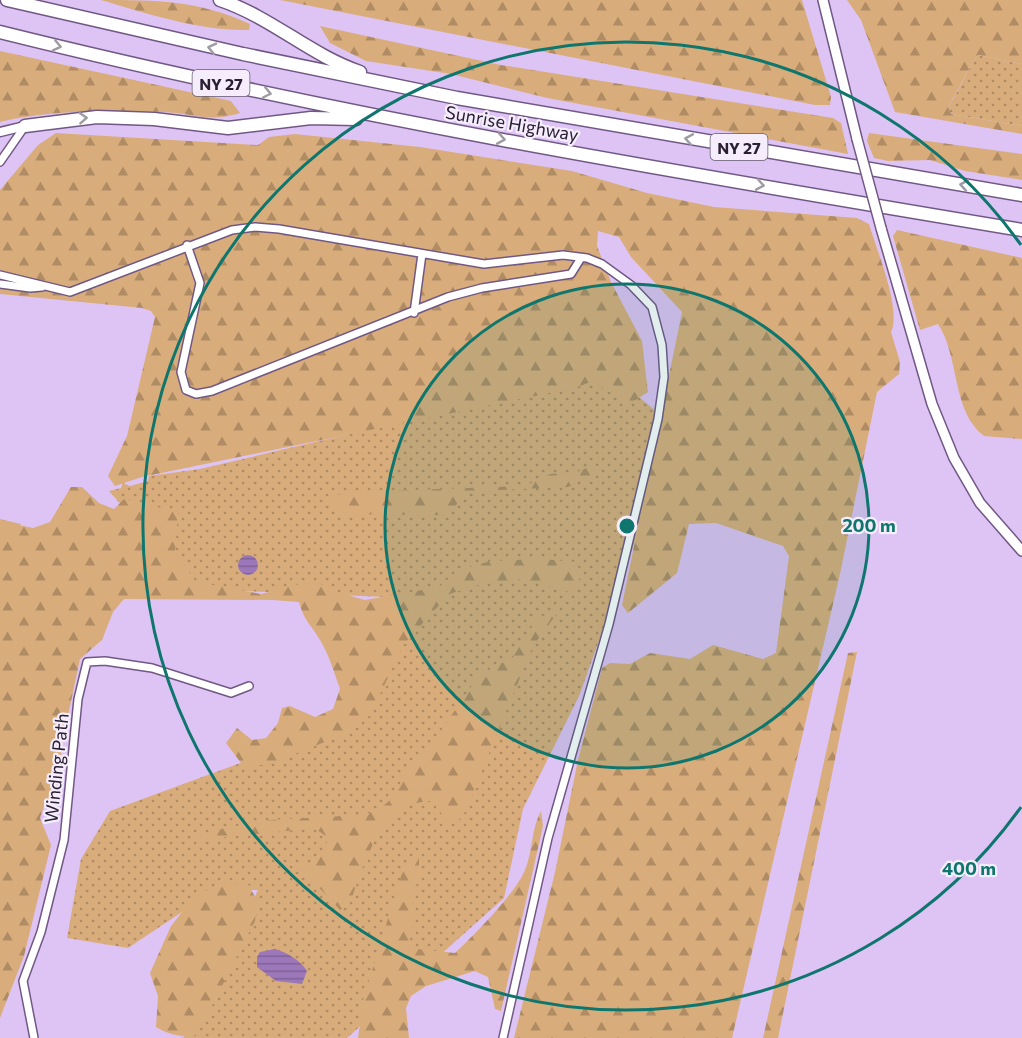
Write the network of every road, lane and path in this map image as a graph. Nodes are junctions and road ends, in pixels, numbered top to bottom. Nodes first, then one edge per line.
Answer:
1 (7, 0) edge
2 (220, 0) edge
3 (823, 0) edge
4 (0, 32) edge
5 (413, 90) junction
6 (26, 126) junction
7 (443, 129) junction
8 (0, 132) edge
9 (0, 162) edge
10 (1022, 195) edge
11 (1022, 230) edge
12 (187, 245) junction
13 (422, 254) junction
14 (581, 258) junction
15 (0, 275) edge
16 (0, 284) edge
17 (42, 287) junction
18 (414, 313) junction
19 (1022, 551) edge
20 (249, 686) dead end
21 (34, 1038) edge
22 (503, 1038) edge

5 -> 1 highway, Sunrise Highway / NY 27
2 - 5 highway
3 - 19 main road, bridge
4 -> 7 highway, Sunrise Highway / NY 27
10 -> 5 highway, Sunrise Highway / NY 27
6 -> 7 highway
6 - 8 street
6 - 9 street
7 -> 11 highway, Sunrise Highway / NY 27
12 - 13 street
12 - 17 street
12 - 18 street
13 - 14 street
13 - 18 street
14 - 18 street
14 - 22 street
15 - 17 street
16 - 17 street
20 - 21 street, Winding Path

